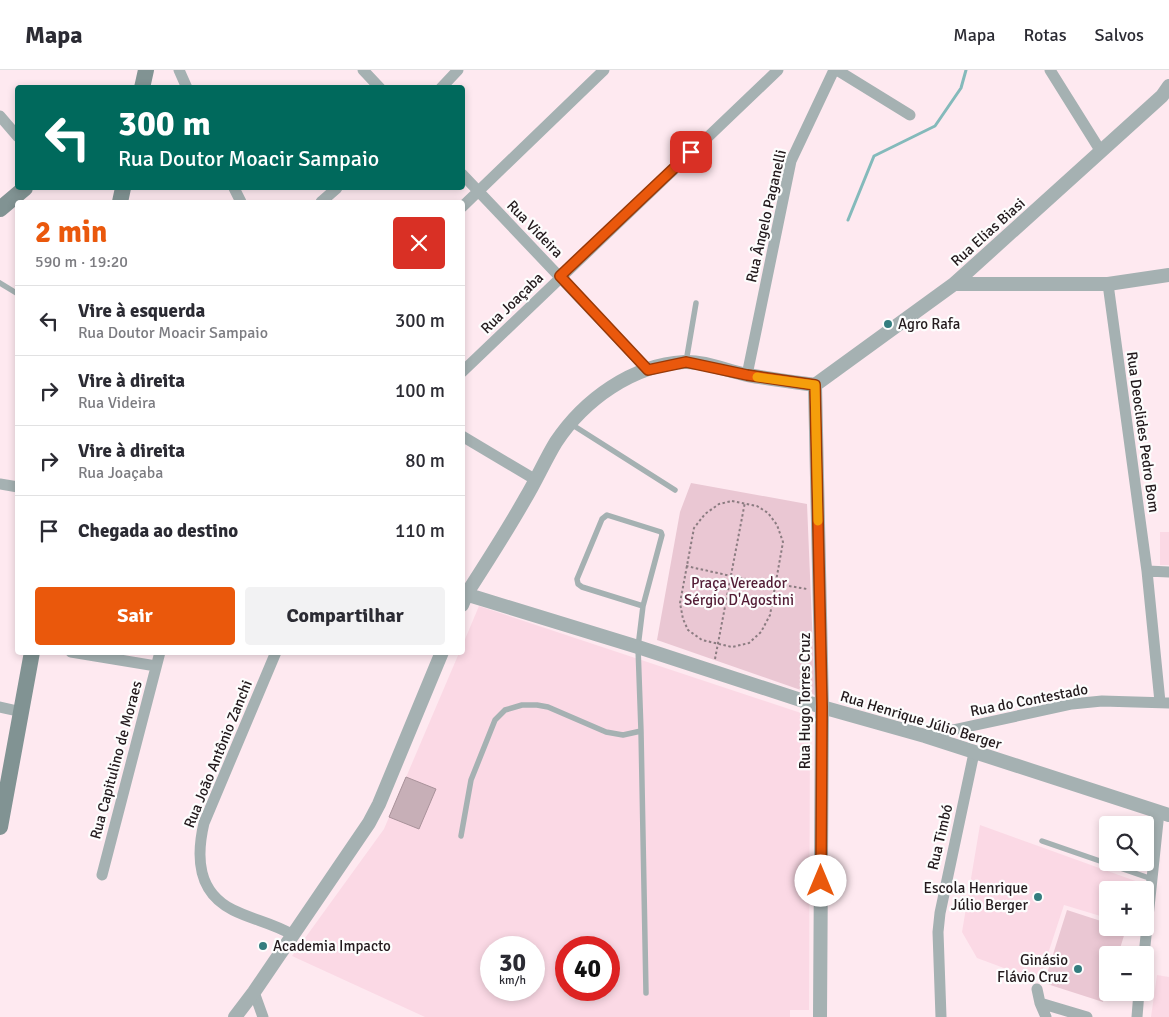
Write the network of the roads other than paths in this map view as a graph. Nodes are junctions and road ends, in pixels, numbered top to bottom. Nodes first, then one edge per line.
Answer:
1 (138, 70) edge
2 (146, 70) edge
3 (179, 70) edge
4 (363, 70) edge
5 (458, 70) edge
6 (604, 70) edge
7 (778, 70) edge
8 (835, 70) edge
9 (1050, 70) edge
10 (135, 85) edge
11 (143, 85) edge
12 (186, 85) edge
13 (377, 85) edge
14 (444, 85) edge
15 (1169, 86) edge
16 (910, 115) dead end
17 (0, 116) edge
18 (15, 134) edge
19 (1100, 150) junction
20 (465, 177) edge
21 (23, 190) edge
22 (335, 190) edge
23 (479, 191) junction
24 (323, 200) edge
25 (465, 204) edge
26 (0, 209) edge
27 (1169, 275) edge
28 (560, 276) junction
29 (0, 283) edge
30 (954, 284) junction
31 (1108, 284) junction
32 (15, 292) edge
33 (696, 303) dead end
34 (686, 362) junction
35 (465, 369) edge
36 (648, 370) junction
37 (747, 375) junction
38 (815, 385) junction
39 (570, 424) junction
40 (465, 438) edge
41 (536, 480) junction
42 (0, 484) edge
43 (15, 486) edge
44 (675, 490) dead end
45 (1147, 571) junction
46 (1169, 572) edge
47 (465, 595) edge
48 (465, 597) edge
49 (642, 606) junction
50 (638, 647) junction
51 (32, 655) edge
52 (89, 655) edge
53 (159, 655) edge
54 (275, 655) edge
55 (441, 655) edge
56 (156, 666) junction
57 (1164, 702) edge
58 (0, 706) edge
59 (822, 707) junction
60 (22, 712) junction
61 (641, 731) junction
62 (926, 736) junction
63 (974, 753) junction
64 (1164, 813) edge
65 (0, 828) edge
66 (461, 836) dead end
67 (1042, 841) dead end
68 (102, 875) dead end
69 (1152, 879) junction
70 (293, 935) junction
71 (1145, 946) edge
72 (1037, 989) dead end
73 (254, 992) junction
74 (646, 993) dead end
75 (1139, 1001) edge
76 (1040, 1003) junction
77 (235, 1017) edge
78 (263, 1017) edge
79 (820, 1017) edge
80 (941, 1017) edge
81 (1046, 1017) edge
82 (1087, 1017) edge
83 (1137, 1017) edge

1 - 10 main road
2 - 11 main road
3 - 12 street
4 - 13 street
5 - 14 street
6 - 23 street
7 - 28 street, Rua Joaçaba
8 - 16 street
8 - 37 street, Rua Ângelo Paganelli
9 - 19 street
15 - 19 street, Rua Elias Biasi
17 - 18 street
19 - 30 street, Rua Elias Biasi
20 - 23 street, Rua Videira
21 - 26 main road
22 - 24 street
23 - 25 street
23 - 28 street, Rua Videira
27 - 31 street
28 - 35 street, Rua Joaçaba
28 - 36 street, Rua Videira
29 - 32 lane
30 - 31 street
30 - 38 street, Rua Elias Biasi
31 - 45 street, Rua Deoclides Pedro Bom
33 - 34 lane
34 - 36 street
34 - 37 street
36 - 39 street
37 - 38 street
38 - 59 street, Rua Hugo Torres Cruz
39 - 41 street
39 - 44 lane
40 - 41 street
41 - 47 street
42 - 43 street
45 - 46 street
45 - 57 street, Rua Deoclides Pedro Bom
48 - 50 street, Rua Henrique Júlio Berger
49 - 49 lane
49 - 50 lane
50 - 59 street, Rua Henrique Júlio Berger
50 - 61 lane
51 - 60 main road
52 - 56 street
53 - 56 street, Rua Capitulino de Moraes
54 - 70 street, Rua João Antônio Zanchi
55 - 70 street
56 - 68 street, Rua Capitulino de Moraes
57 - 62 street, Rua do Contestado
58 - 60 street
59 - 62 street, Rua Henrique Júlio Berger
59 - 79 street, Rua Hugo Torres Cruz
60 - 65 main road
61 - 66 lane
61 - 74 lane
62 - 63 street, Rua Henrique Júlio Berger
63 - 64 street, Rua Henrique Júlio Berger
63 - 80 street, Rua Timbó
64 - 69 street
67 - 69 lane
69 - 71 street
70 - 73 street
72 - 76 street
73 - 77 street
73 - 78 street
75 - 83 street
76 - 81 street
76 - 82 street

